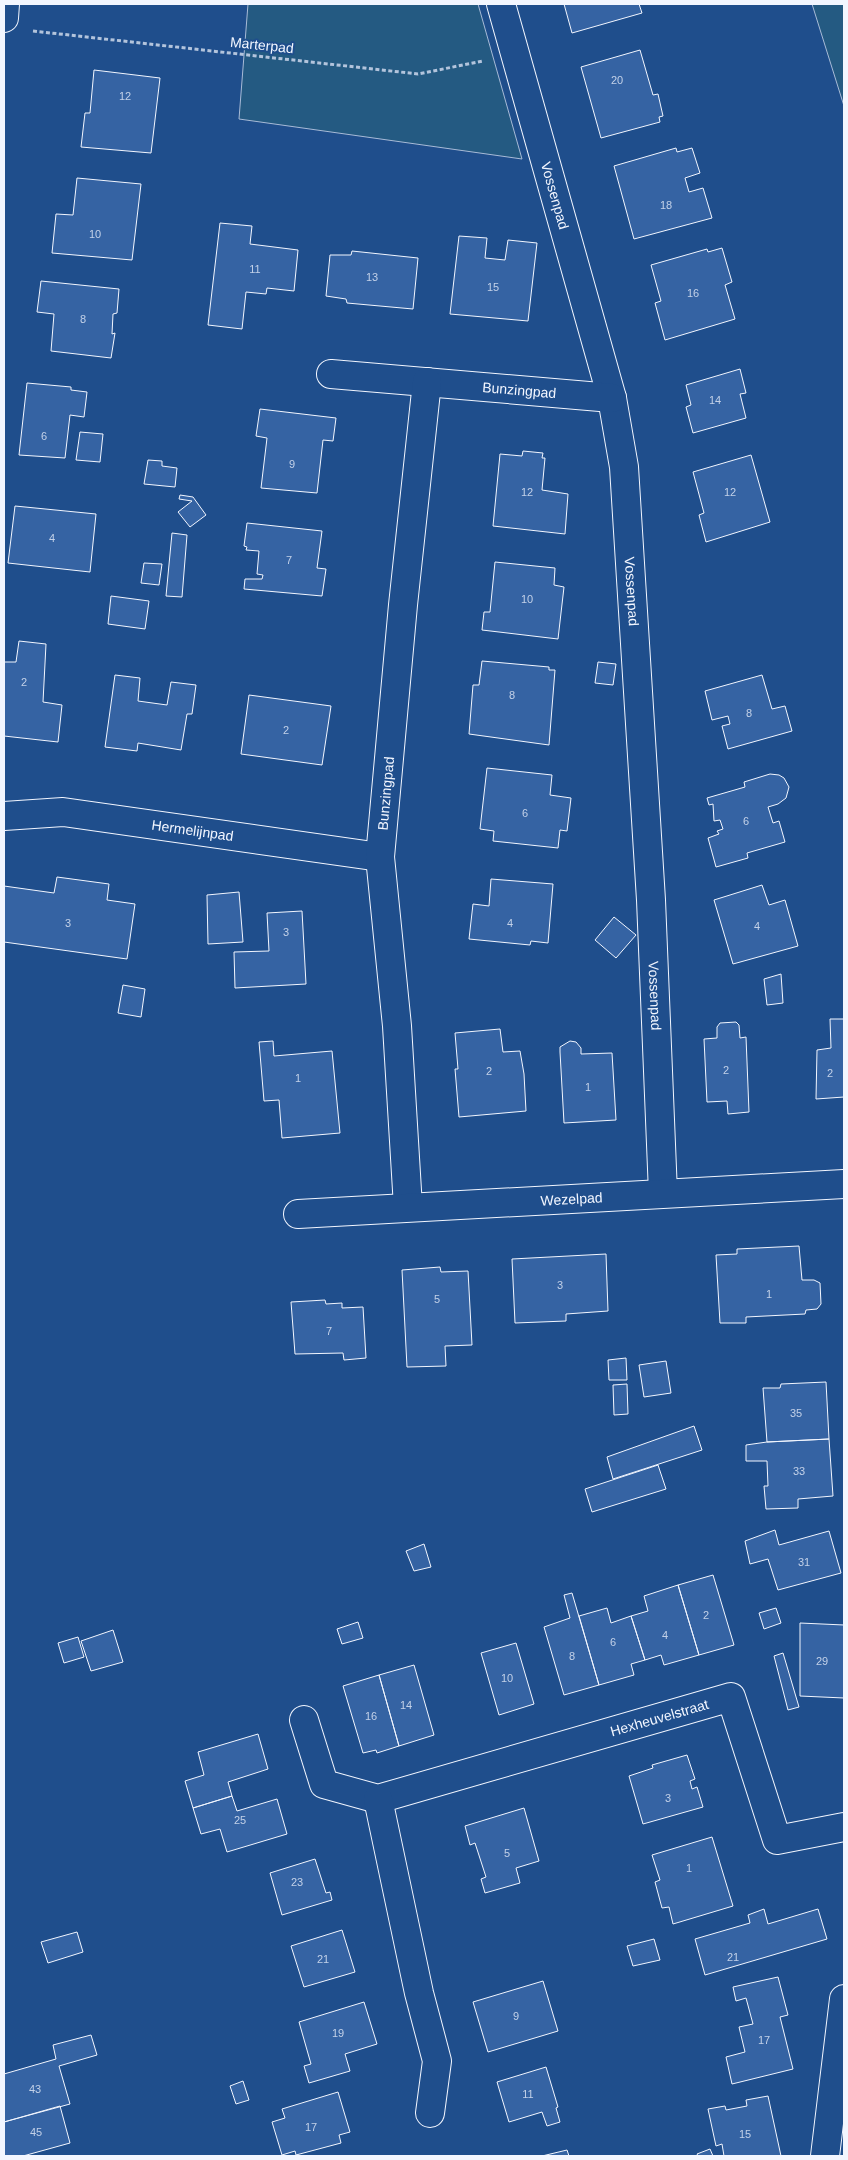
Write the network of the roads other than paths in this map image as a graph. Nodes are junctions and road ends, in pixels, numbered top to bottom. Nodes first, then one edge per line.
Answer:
1 (5, 4) edge
2 (501, 4) edge
3 (14, 24) edge
4 (331, 374) dead end
5 (427, 382) junction
6 (612, 398) junction
7 (4, 816) edge
8 (380, 857) junction
9 (844, 1184) edge
10 (663, 1193) junction
11 (408, 1206) junction
12 (298, 1214) dead end
13 (304, 1720) dead end
14 (378, 1799) junction
15 (844, 1827) edge
16 (844, 1999) edge
17 (430, 2113) dead end
18 (825, 2156) edge

1 - 3 street
2 - 6 street, Vossenpad
4 - 5 street, Bunzingpad
5 - 6 street, Bunzingpad
5 - 8 street, Bunzingpad
6 - 10 street, Vossenpad
7 - 8 street, Hermelijnpad
8 - 11 street, Bunzingpad
9 - 10 street, Wezelpad
10 - 11 street, Wezelpad
11 - 12 street, Wezelpad
13 - 14 street
14 - 15 street, Hexheuvelstraat
14 - 17 street
16 - 18 street

